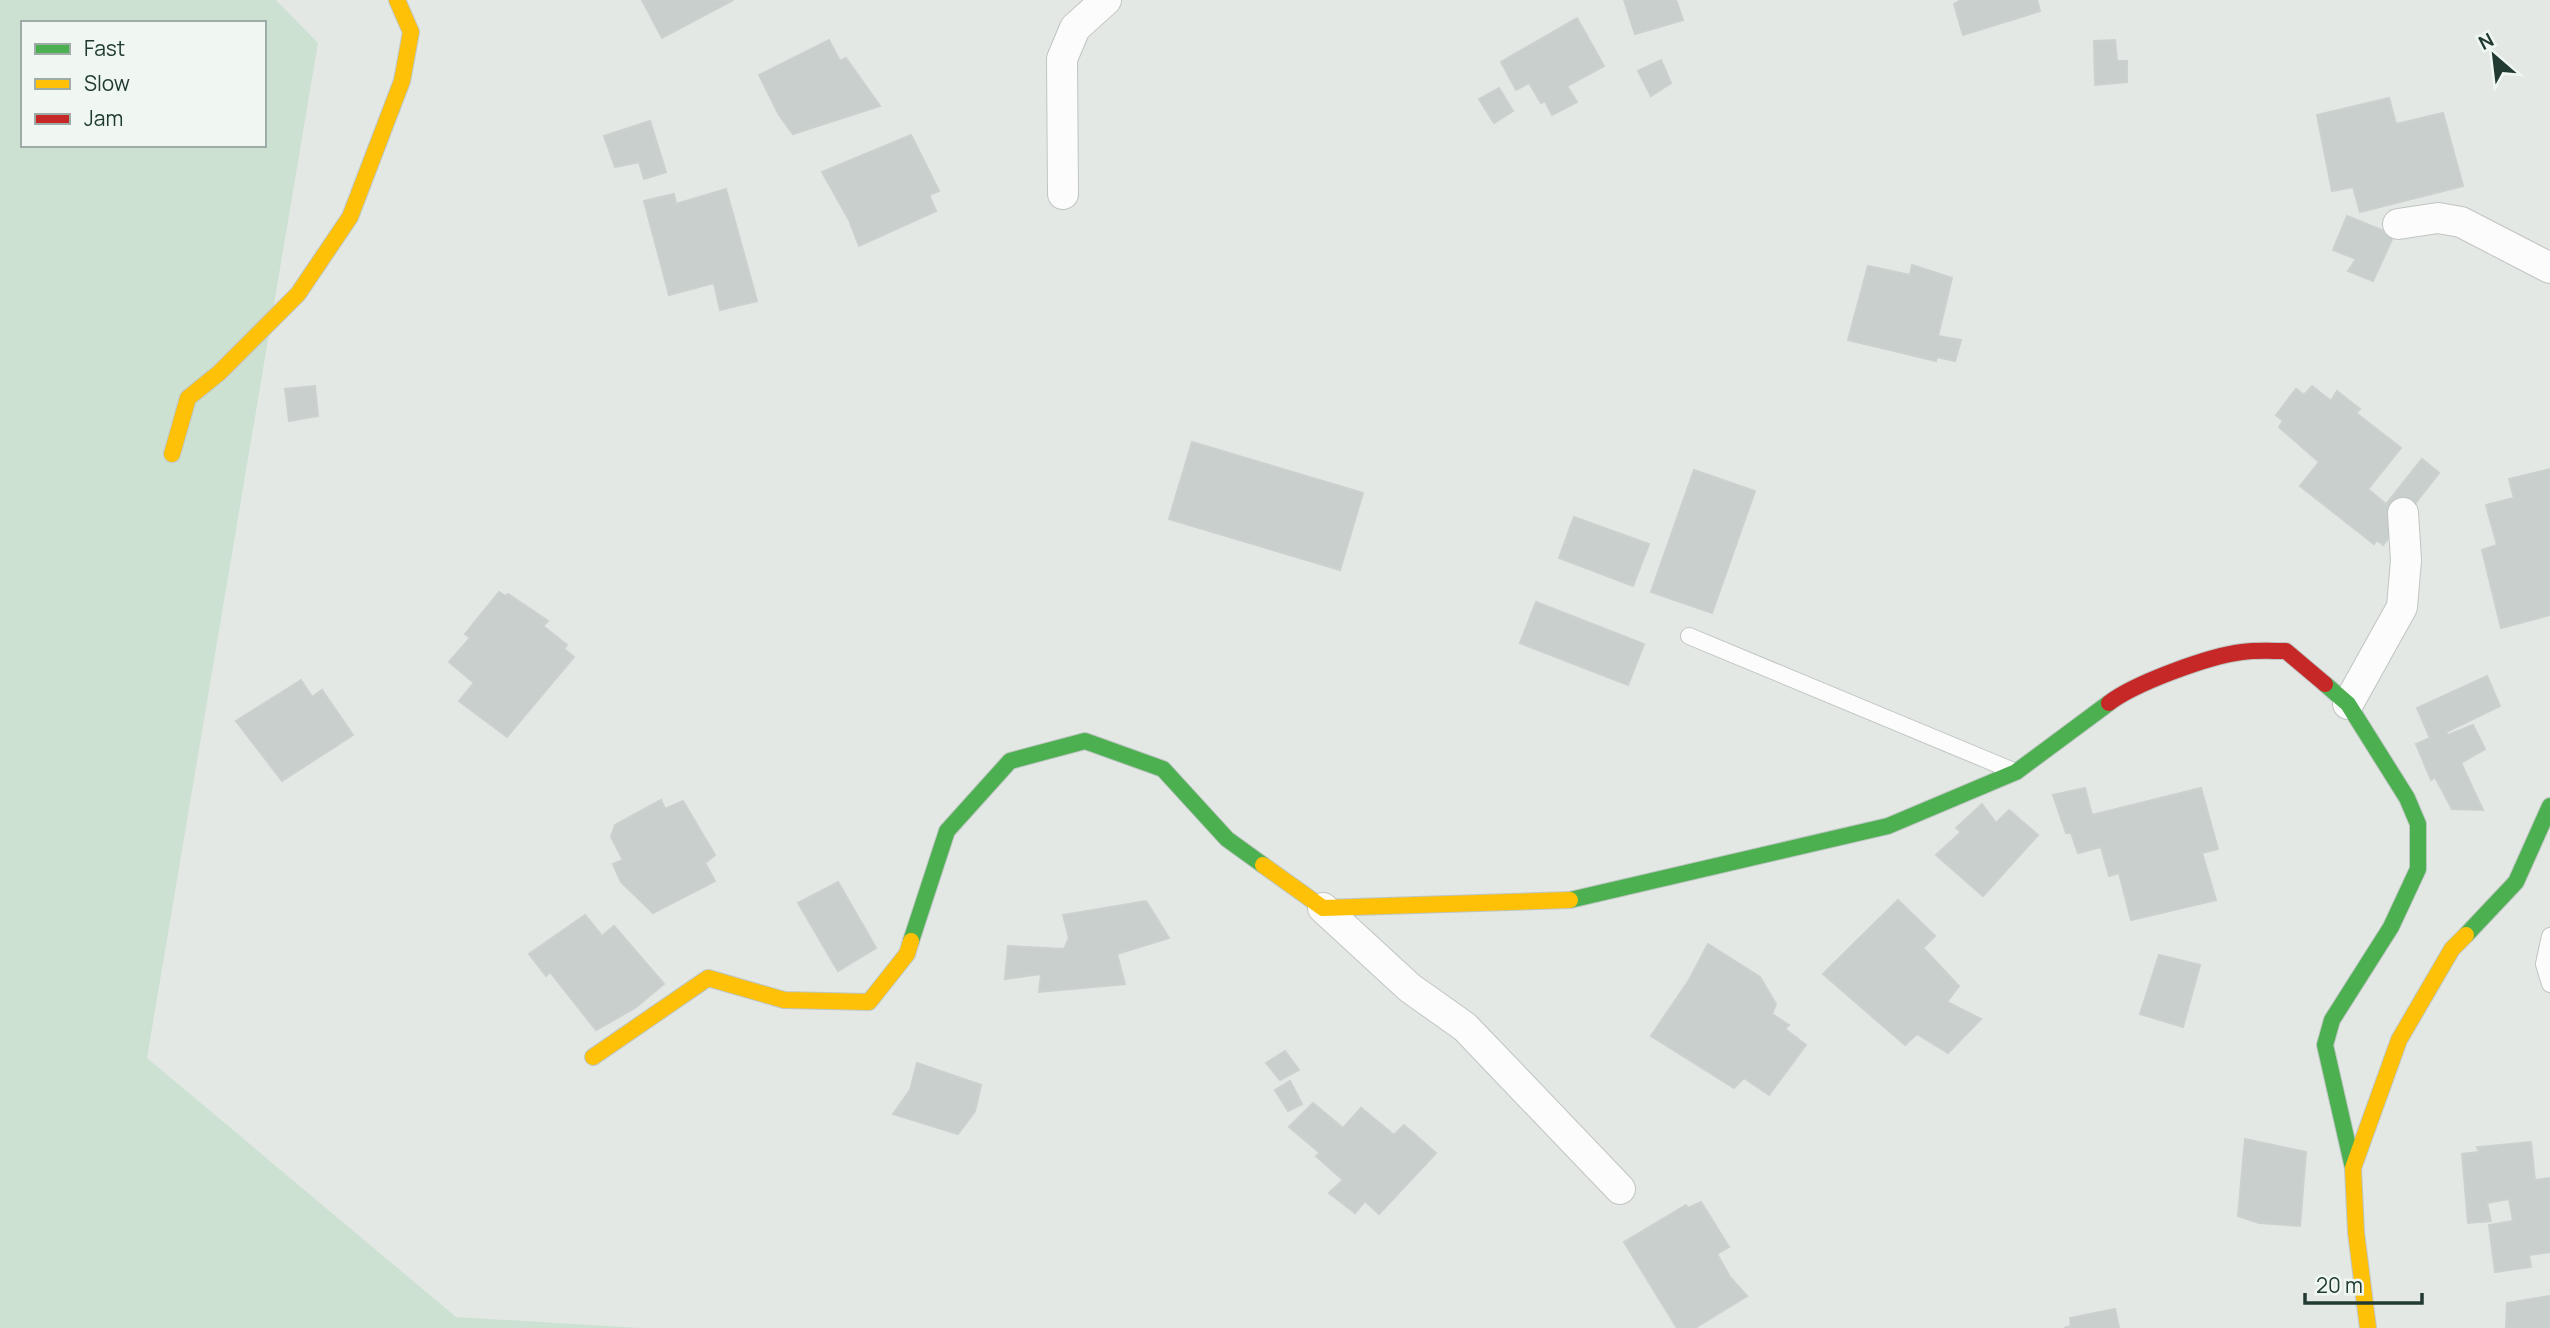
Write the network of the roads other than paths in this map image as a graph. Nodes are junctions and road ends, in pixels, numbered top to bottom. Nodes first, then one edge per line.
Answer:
1 (397, 0) edge
2 (1106, 0) edge
3 (1063, 194) dead end
4 (2398, 224) dead end
5 (2550, 268) edge
6 (172, 454) dead end
7 (2403, 513) dead end
8 (1689, 636) dead end
9 (2348, 704) junction
10 (2016, 772) junction
11 (2550, 806) edge
12 (1323, 908) junction
13 (2550, 936) edge
14 (2550, 984) edge
15 (593, 1057) dead end
16 (2353, 1168) junction
17 (1620, 1189) dead end
18 (2368, 1328) edge

1 - 6 street
2 - 3 street
4 - 5 street
7 - 9 street
8 - 10 lane
9 - 10 street
9 - 16 street
10 - 12 street
11 - 16 street
12 - 15 street
12 - 17 street
13 - 14 lane
16 - 18 street

